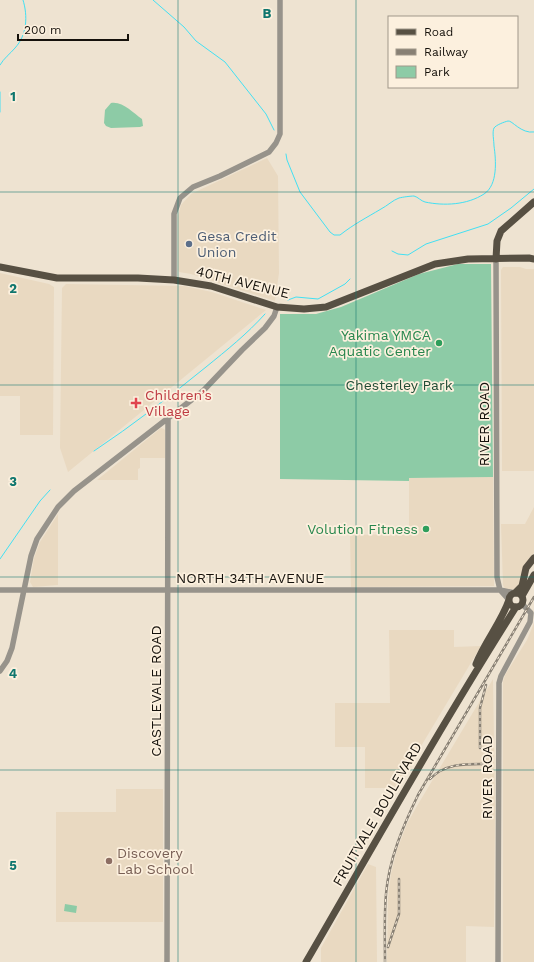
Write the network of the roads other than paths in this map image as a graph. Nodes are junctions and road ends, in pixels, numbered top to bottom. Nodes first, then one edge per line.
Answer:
1 (280, 0) edge
2 (534, 202) edge
3 (496, 258) junction
4 (532, 258) edge
5 (0, 267) edge
6 (174, 280) junction
7 (277, 307) junction
8 (168, 419) junction
9 (534, 558) edge
10 (534, 575) edge
11 (0, 590) edge
12 (24, 590) junction
13 (168, 590) junction
14 (500, 590) junction
15 (518, 594) junction
16 (509, 600) junction
17 (519, 606) junction
18 (0, 671) edge
19 (470, 679) junction
20 (167, 962) edge
21 (306, 962) edge
22 (498, 962) edge

1 - 6 street
2 - 3 main road
3 - 4 main road, 40TH AVENUE
3 - 7 main road, 40TH AVENUE
3 - 14 street, RIVER ROAD
5 - 6 main road, 40TH AVENUE
6 - 7 main road, 40TH AVENUE
7 - 8 street
8 - 12 street
8 - 13 street, CASTLEVALE ROAD
9 - 15 main road, FRUITVALE BOULEVARD
10 - 15 main road, FRUITVALE BOULEVARD
11 - 12 street, NORTH 34TH AVENUE
12 - 13 street, NORTH 34TH AVENUE
12 - 18 street
13 - 14 street, NORTH 34TH AVENUE
13 - 20 street, CASTLEVALE ROAD
14 - 15 street
14 - 16 street
15 - 16 main road, FRUITVALE BOULEVARD
15 - 17 main road, FRUITVALE BOULEVARD
16 - 17 main road
16 - 19 main road, FRUITVALE BOULEVARD
17 - 19 main road, FRUITVALE BOULEVARD
17 - 22 street, RIVER ROAD
19 - 21 main road, FRUITVALE BOULEVARD

